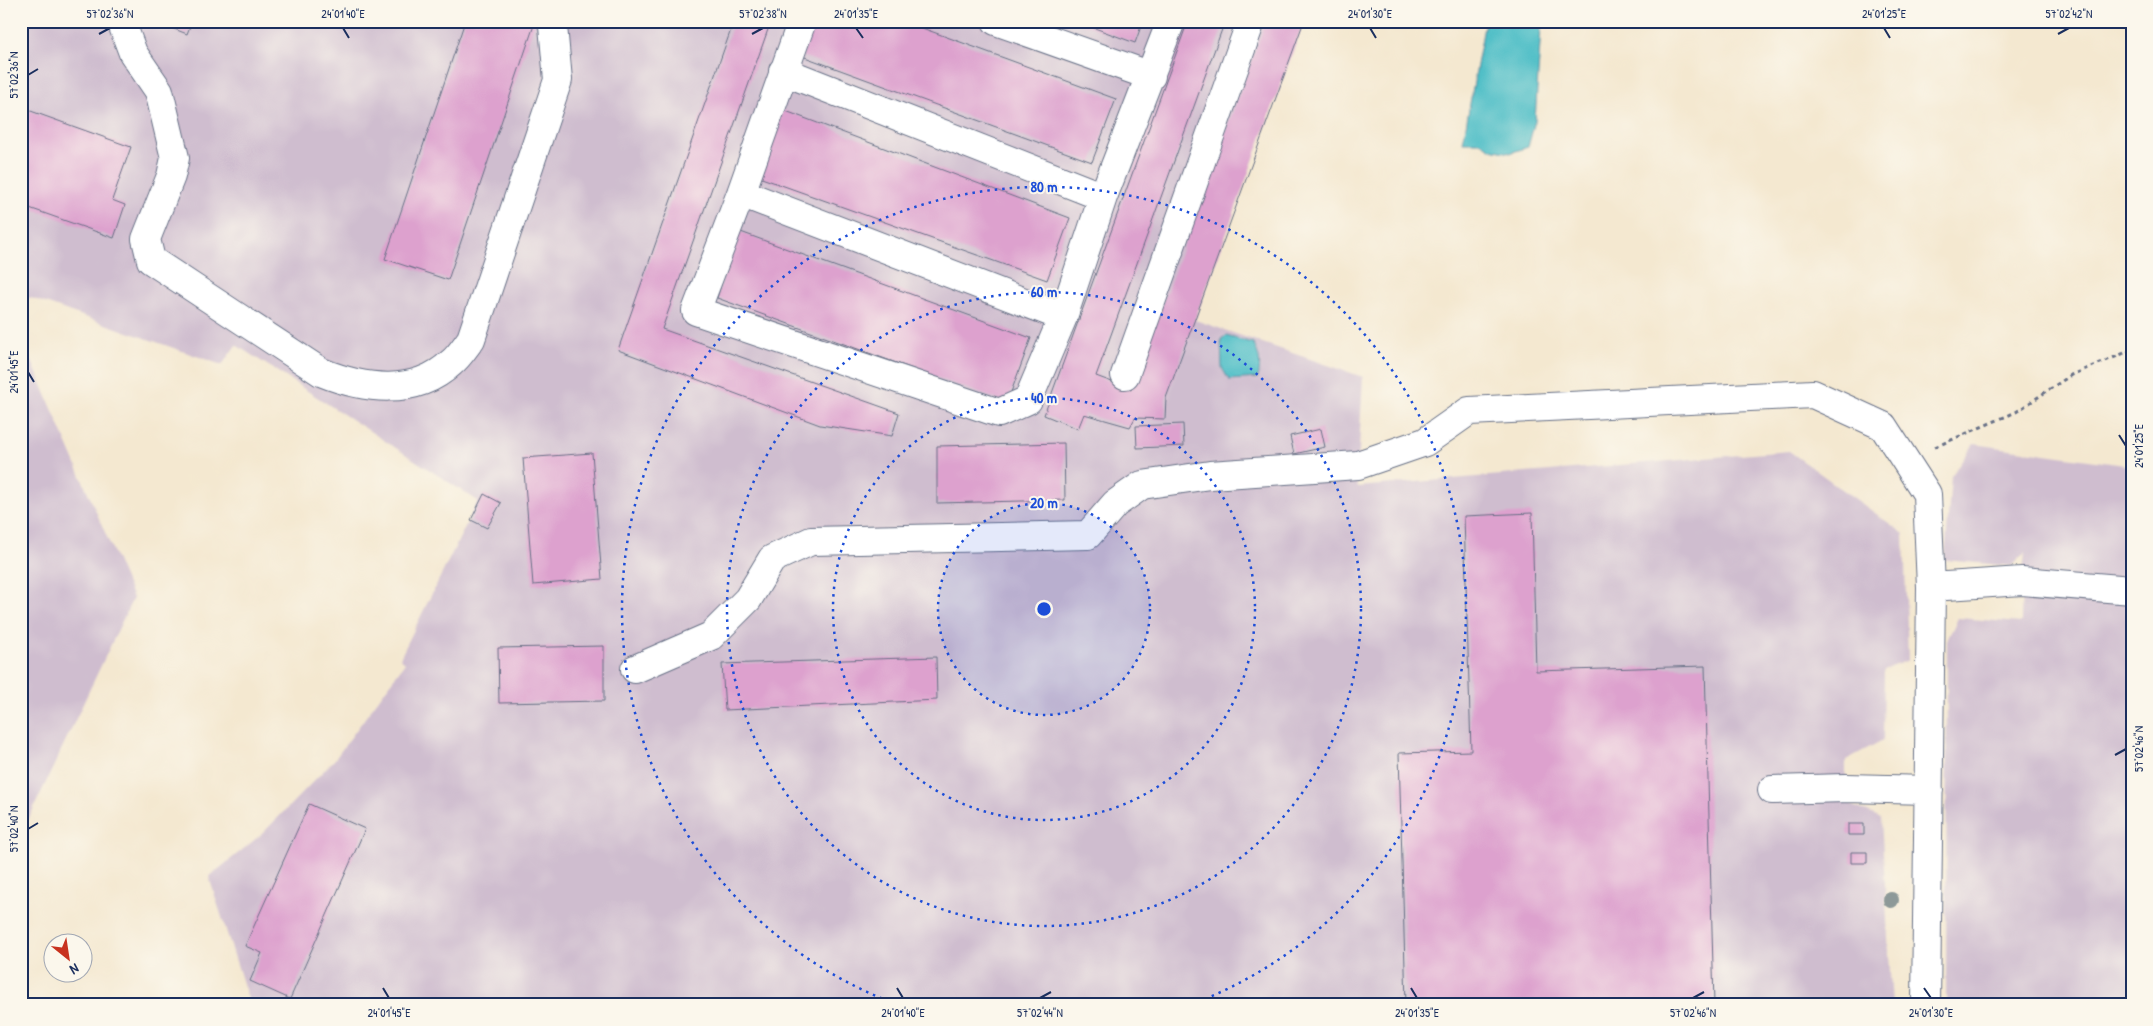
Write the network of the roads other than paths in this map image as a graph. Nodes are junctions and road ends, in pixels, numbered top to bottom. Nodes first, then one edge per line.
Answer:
1 (122, 21) edge
2 (551, 21) edge
3 (802, 21) edge
4 (996, 21) edge
5 (1171, 21) edge
6 (1251, 21) edge
7 (783, 72) junction
8 (1151, 76) junction
9 (741, 193) junction
10 (1104, 197) junction
11 (1062, 318) junction
12 (1125, 374) dead end
13 (1931, 588) junction
14 (2132, 590) edge
15 (635, 669) dead end
16 (1772, 790) dead end
17 (1929, 790) junction
18 (1926, 1005) edge

1 - 2 lane
3 - 7 lane
4 - 8 lane
5 - 8 lane
6 - 12 lane
7 - 9 lane
7 - 10 lane
8 - 10 lane
9 - 11 lane
9 - 11 lane
10 - 11 lane
13 - 14 lane
13 - 15 lane
13 - 17 lane
16 - 17 lane
17 - 18 lane

